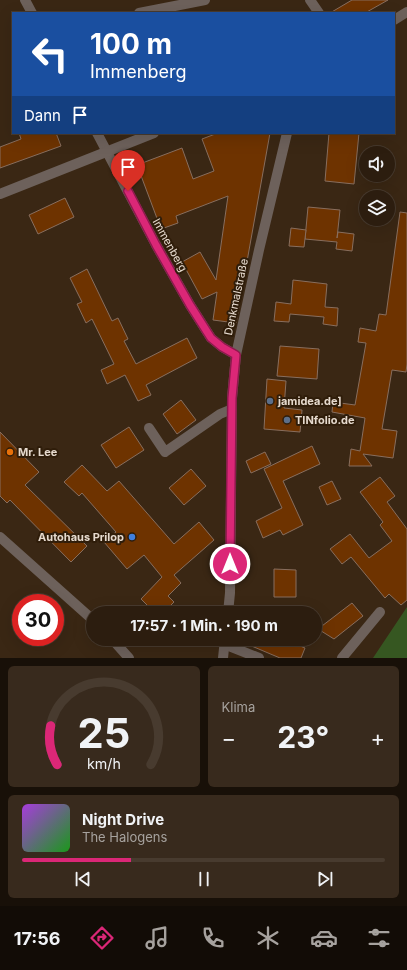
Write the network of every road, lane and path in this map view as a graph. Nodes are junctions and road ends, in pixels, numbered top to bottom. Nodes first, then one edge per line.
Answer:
1 (25, 0) edge
2 (205, 0) edge
3 (310, 0) edge
4 (31, 12) edge
5 (144, 12) edge
6 (318, 12) edge
7 (407, 12) edge
8 (395, 19) edge
9 (98, 134) edge
10 (151, 134) edge
11 (287, 134) edge
12 (107, 151) junction
13 (0, 194) edge
14 (236, 355) junction
15 (232, 409) junction
16 (149, 428) dead end
17 (0, 537) edge
18 (229, 606) edge
19 (380, 612) dead end
20 (86, 614) edge
21 (118, 646) edge
22 (224, 646) edge
23 (234, 646) edge
24 (129, 658) edge
25 (223, 658) edge
26 (259, 658) edge
27 (342, 658) edge

1 - 4 street
2 - 5 street
3 - 6 street
7 - 8 street
9 - 12 street, Immenberg
10 - 12 street
11 - 14 street, Denkmalstraße
12 - 13 street
12 - 14 street, Immenberg
14 - 15 street, Denkmalstraße
15 - 16 street
15 - 18 street, Denkmalstraße
17 - 20 street
19 - 27 street
21 - 24 street
22 - 25 street
23 - 26 street

